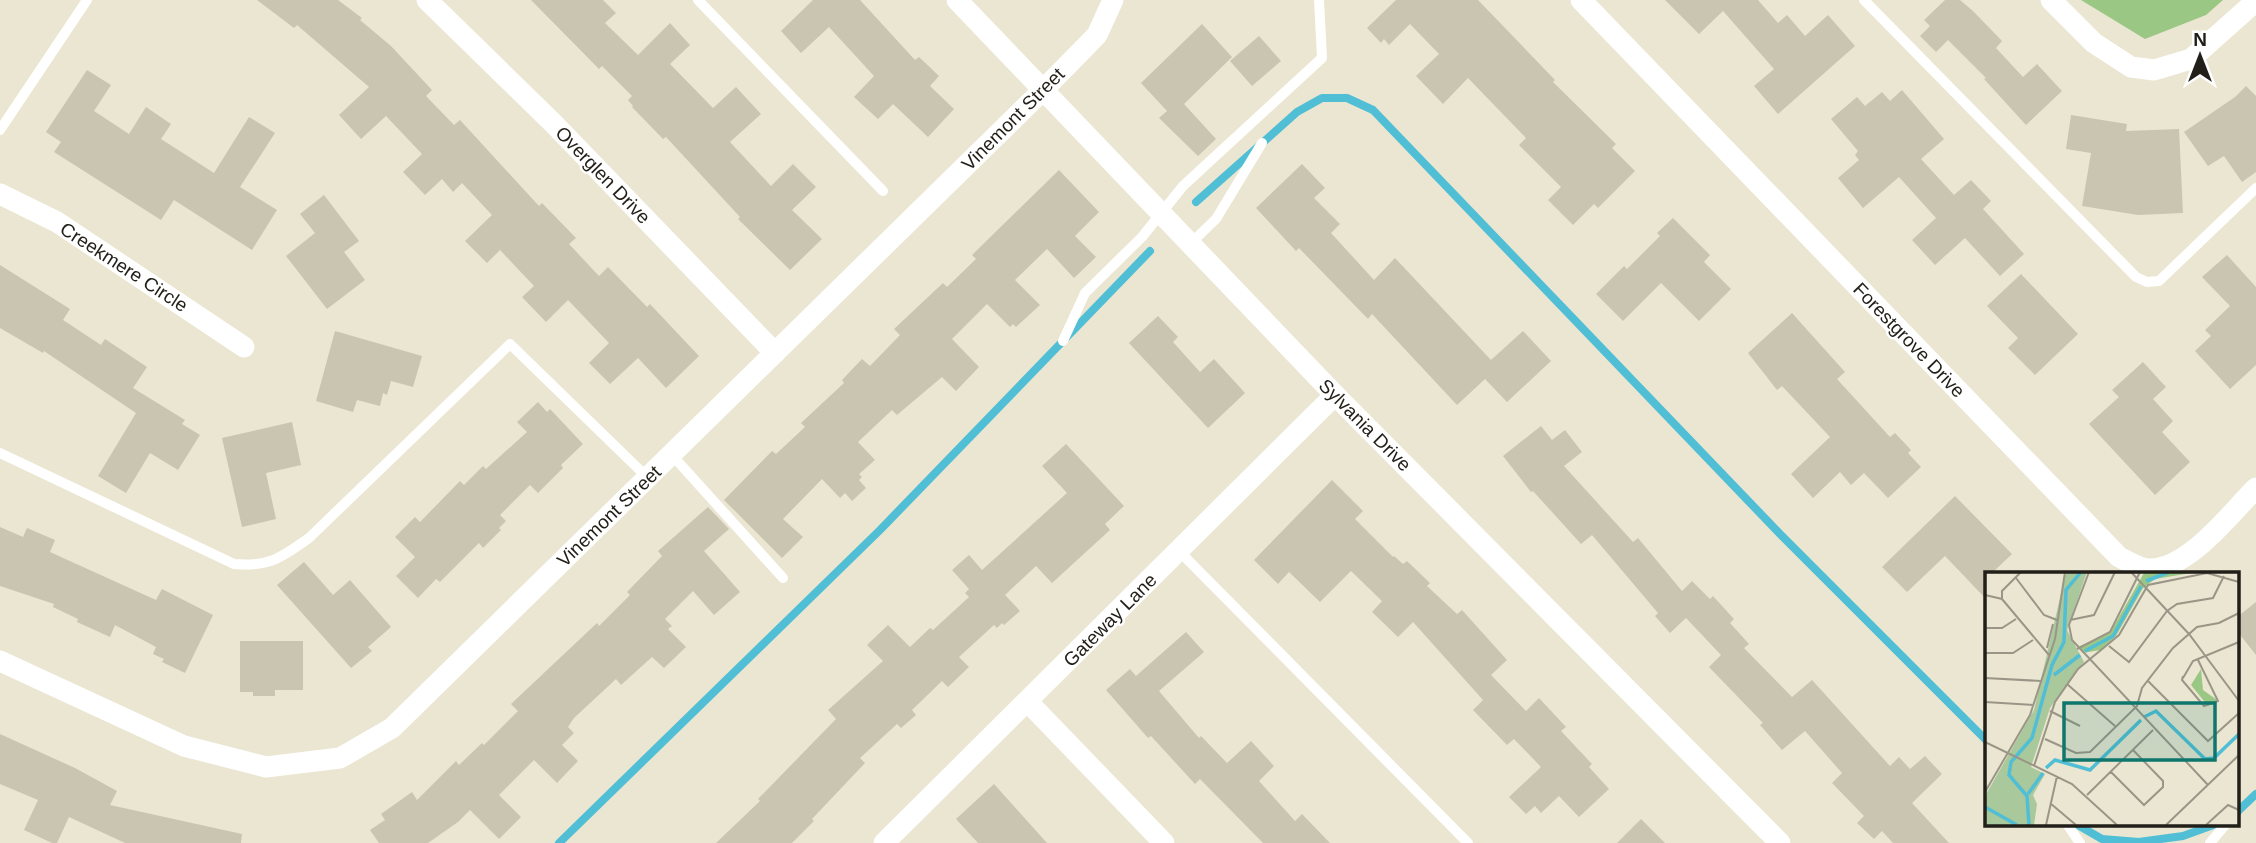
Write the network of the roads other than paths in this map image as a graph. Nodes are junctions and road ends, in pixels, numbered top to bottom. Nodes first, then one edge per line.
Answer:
1 (87, 0) edge
2 (427, 0) edge
3 (698, 0) edge
4 (957, 0) edge
5 (1113, 0) edge
6 (1319, 0) edge
7 (1581, 0) edge
8 (1864, 0) edge
9 (2051, 0) edge
10 (2256, 1) edge
11 (1044, 89) junction
12 (0, 130) edge
13 (1262, 143) dead end
14 (2256, 188) edge
15 (883, 191) dead end
16 (0, 194) edge
17 (1162, 213) junction
18 (1191, 243) junction
19 (1063, 341) dead end
20 (244, 347) dead end
21 (775, 354) junction
22 (1335, 395) junction
23 (0, 453) edge
24 (672, 455) junction
25 (648, 478) junction
26 (2256, 488) edge
27 (1179, 551) junction
28 (783, 578) dead end
29 (0, 661) edge
30 (1028, 702) junction
31 (2068, 826) edge
32 (2224, 826) edge
33 (884, 843) edge
34 (1164, 843) edge
35 (1468, 843) edge
36 (1780, 843) edge
37 (2080, 843) edge
38 (2210, 843) edge

1 - 12 lane
2 - 21 street, Overglen Drive
3 - 15 lane
4 - 11 street, Sylvania Drive
5 - 11 street, Vinemont Street
6 - 17 lane
7 - 26 street, Forestgrove Drive
8 - 14 lane
9 - 10 street
11 - 17 street, Sylvania Drive
11 - 21 street, Vinemont Street
13 - 18 lane
16 - 20 street, Creekmere Circle
17 - 18 street, Sylvania Drive
17 - 19 lane
18 - 22 street, Sylvania Drive
21 - 24 street, Vinemont Street
22 - 27 street, Gateway Lane
22 - 36 street, Sylvania Drive
23 - 25 lane
24 - 25 street, Vinemont Street
24 - 28 lane
25 - 29 street, Vinemont Street
27 - 30 street, Gateway Lane
27 - 35 lane
30 - 33 street, Gateway Lane
30 - 34 street
31 - 37 lane
32 - 38 lane

